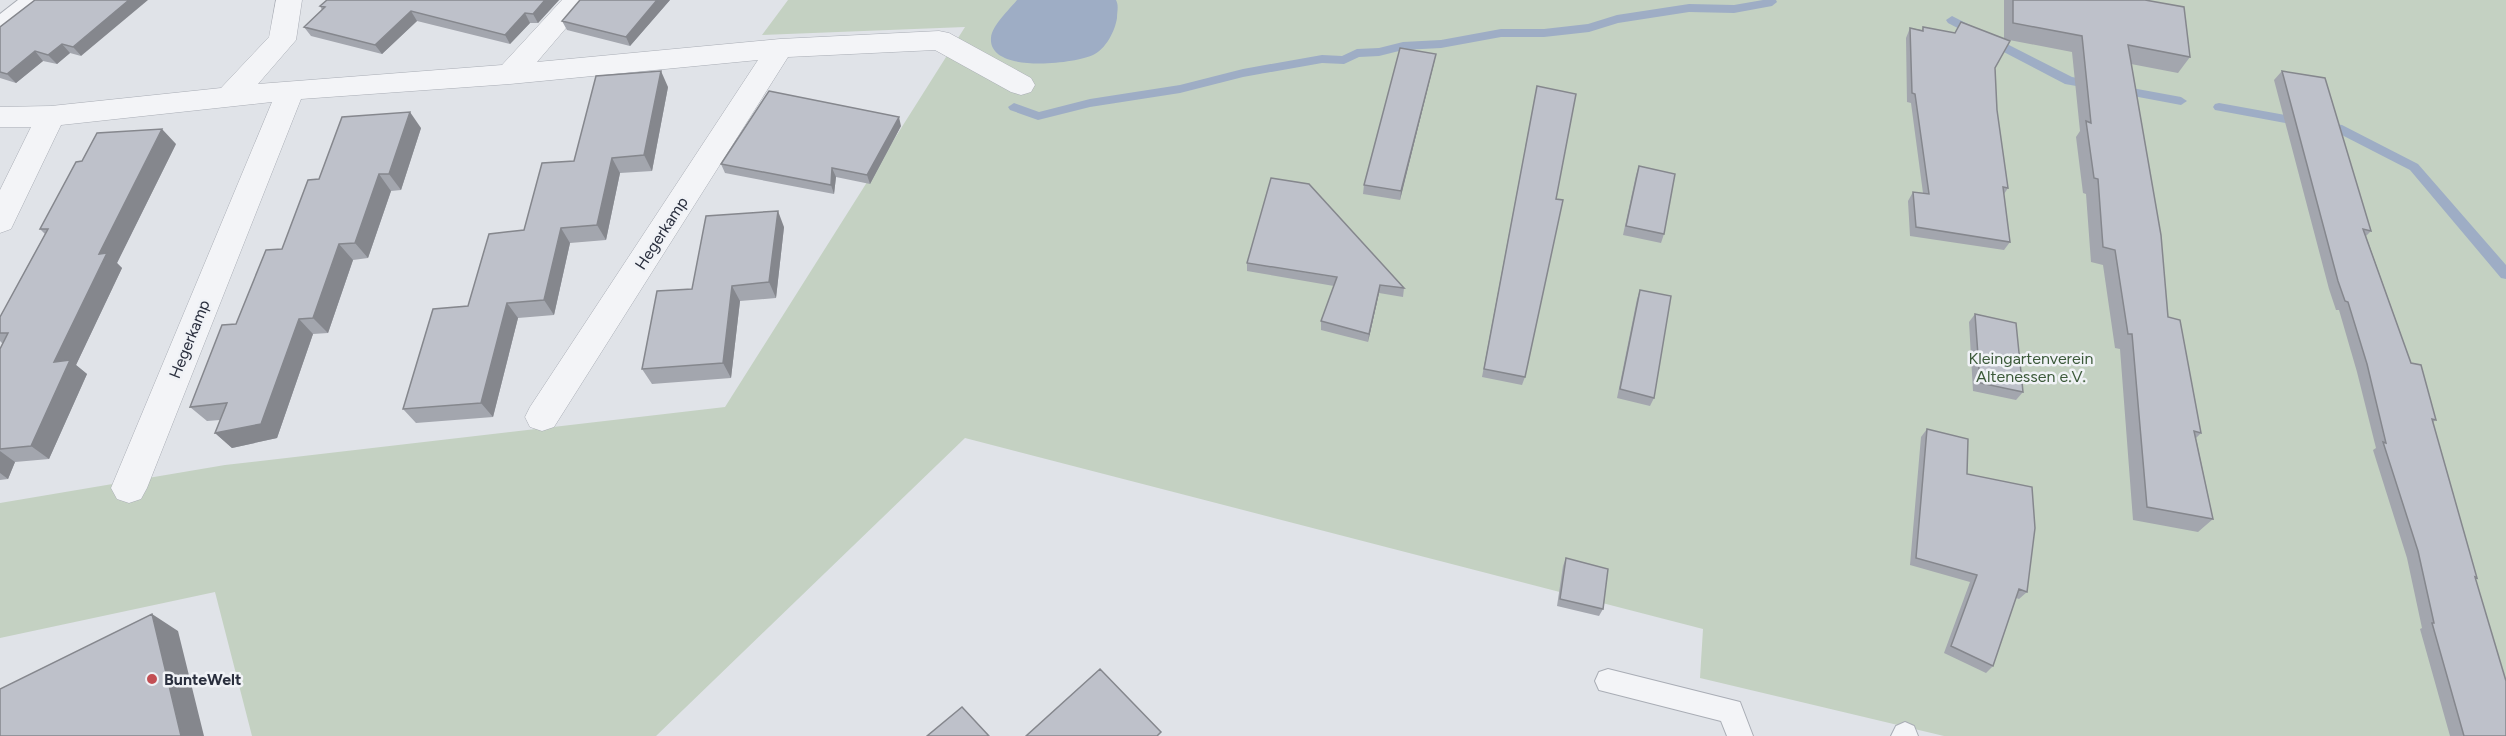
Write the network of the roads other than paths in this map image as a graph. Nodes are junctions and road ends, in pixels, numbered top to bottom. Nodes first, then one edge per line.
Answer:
1 (30, 0) edge
2 (289, 0) edge
3 (577, 0) edge
4 (0, 23) edge
5 (780, 48) junction
6 (510, 74) junction
7 (1021, 85) dead end
8 (291, 90) junction
9 (230, 96) junction
10 (51, 116) junction
11 (0, 117) edge
12 (0, 221) edge
13 (542, 417) dead end
14 (129, 488) dead end
15 (1608, 681) dead end
16 (1740, 736) edge

1 - 4 lane
2 - 9 street
3 - 6 street
5 - 6 street
5 - 7 street
5 - 13 street, Hegerkamp
6 - 8 street
8 - 9 street
8 - 14 street, Hegerkamp
9 - 10 street
10 - 11 street
10 - 12 street
15 - 16 lane

